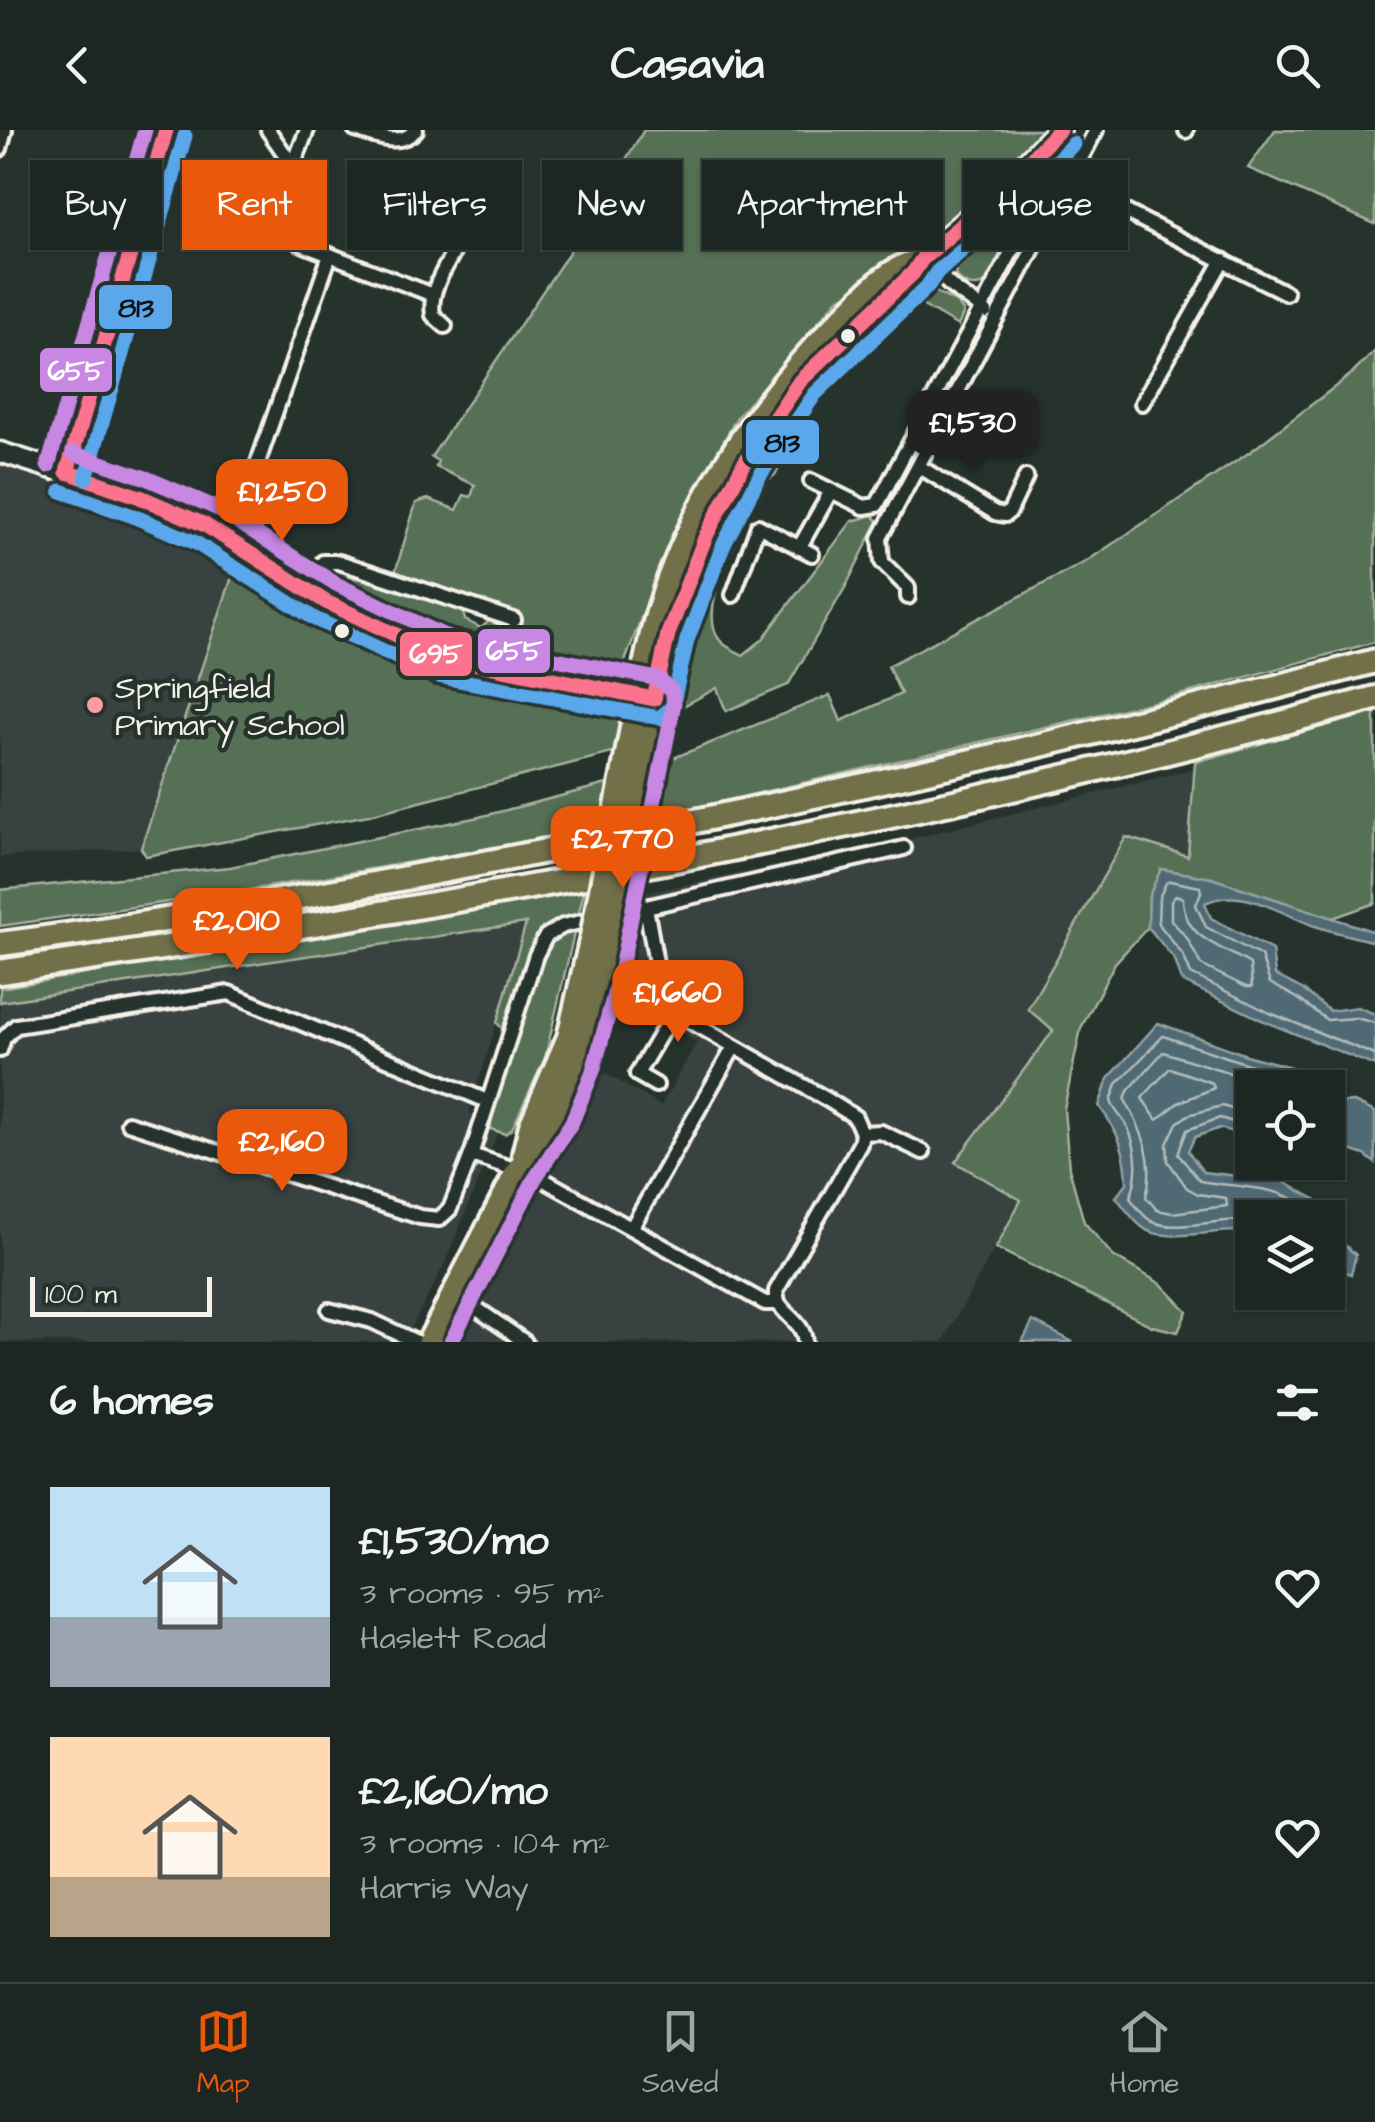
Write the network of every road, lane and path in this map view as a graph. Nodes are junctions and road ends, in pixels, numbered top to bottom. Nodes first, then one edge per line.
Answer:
1 (4, 130) edge
2 (166, 130) edge
3 (268, 130) edge
4 (306, 130) edge
5 (355, 130) edge
6 (416, 130) edge
7 (1059, 130) edge
8 (1096, 130) edge
9 (0, 148) edge
10 (288, 160) edge
11 (294, 160) edge
12 (1081, 160) edge
13 (1128, 214) edge
14 (318, 250) edge
15 (454, 250) edge
16 (1012, 250) edge
17 (1034, 250) edge
18 (330, 255) junction
19 (922, 259) junction
20 (1222, 260) junction
21 (1286, 293) dead end
22 (433, 295) junction
23 (980, 308) junction
24 (998, 319) junction
25 (445, 326) dead end
26 (1142, 403) dead end
27 (0, 452) edge
28 (920, 467) junction
29 (67, 472) junction
30 (1026, 478) dead end
31 (812, 481) dead end
32 (831, 490) junction
33 (880, 500) junction
34 (894, 511) junction
35 (231, 540) junction
36 (302, 587) junction
37 (734, 595) dead end
38 (908, 598) dead end
39 (514, 620) dead end
40 (1375, 661) edge
41 (1375, 698) edge
42 (644, 708) junction
43 (904, 848) dead end
44 (646, 907) junction
45 (0, 944) edge
46 (0, 972) edge
47 (672, 1013) junction
48 (734, 1047) junction
49 (0, 1050) edge
50 (656, 1085) dead end
51 (487, 1101) junction
52 (128, 1123) dead end
53 (479, 1130) junction
54 (862, 1133) junction
55 (922, 1152) dead end
56 (471, 1154) junction
57 (513, 1166) junction
58 (632, 1226) junction
59 (454, 1293) junction
60 (778, 1302) junction
61 (328, 1310) dead end
62 (804, 1339) edge
63 (416, 1342) edge
64 (428, 1342) edge
65 (525, 1342) edge

1 - 9 street
2 - 29 street
3 - 10 street
4 - 11 street
5 - 6 street
7 - 19 main road
8 - 12 street
13 - 20 street
14 - 18 street
15 - 22 street
16 - 23 street
17 - 24 street
18 - 22 street
18 - 35 street
19 - 23 street
19 - 42 main road
20 - 21 street
20 - 26 street
22 - 25 street
23 - 24 street
23 - 33 street
24 - 28 street
27 - 29 street
28 - 30 street
28 - 34 street
29 - 35 street
31 - 32 street
32 - 33 street
32 - 37 street
33 - 34 street
34 - 38 street
35 - 36 street
36 - 39 street
36 - 42 street
40 - 45 highway
41 - 46 highway
42 - 57 main road, bridge
43 - 44 street
44 - 47 street
44 - 51 street
47 - 48 street
47 - 50 street
48 - 54 street
48 - 58 street
49 - 51 street
51 - 53 street
52 - 56 street
53 - 56 street
53 - 57 street
54 - 55 street
54 - 60 street
56 - 57 street
57 - 58 street
57 - 59 main road
58 - 60 street
59 - 64 main road
59 - 65 street
60 - 62 street
61 - 63 street

